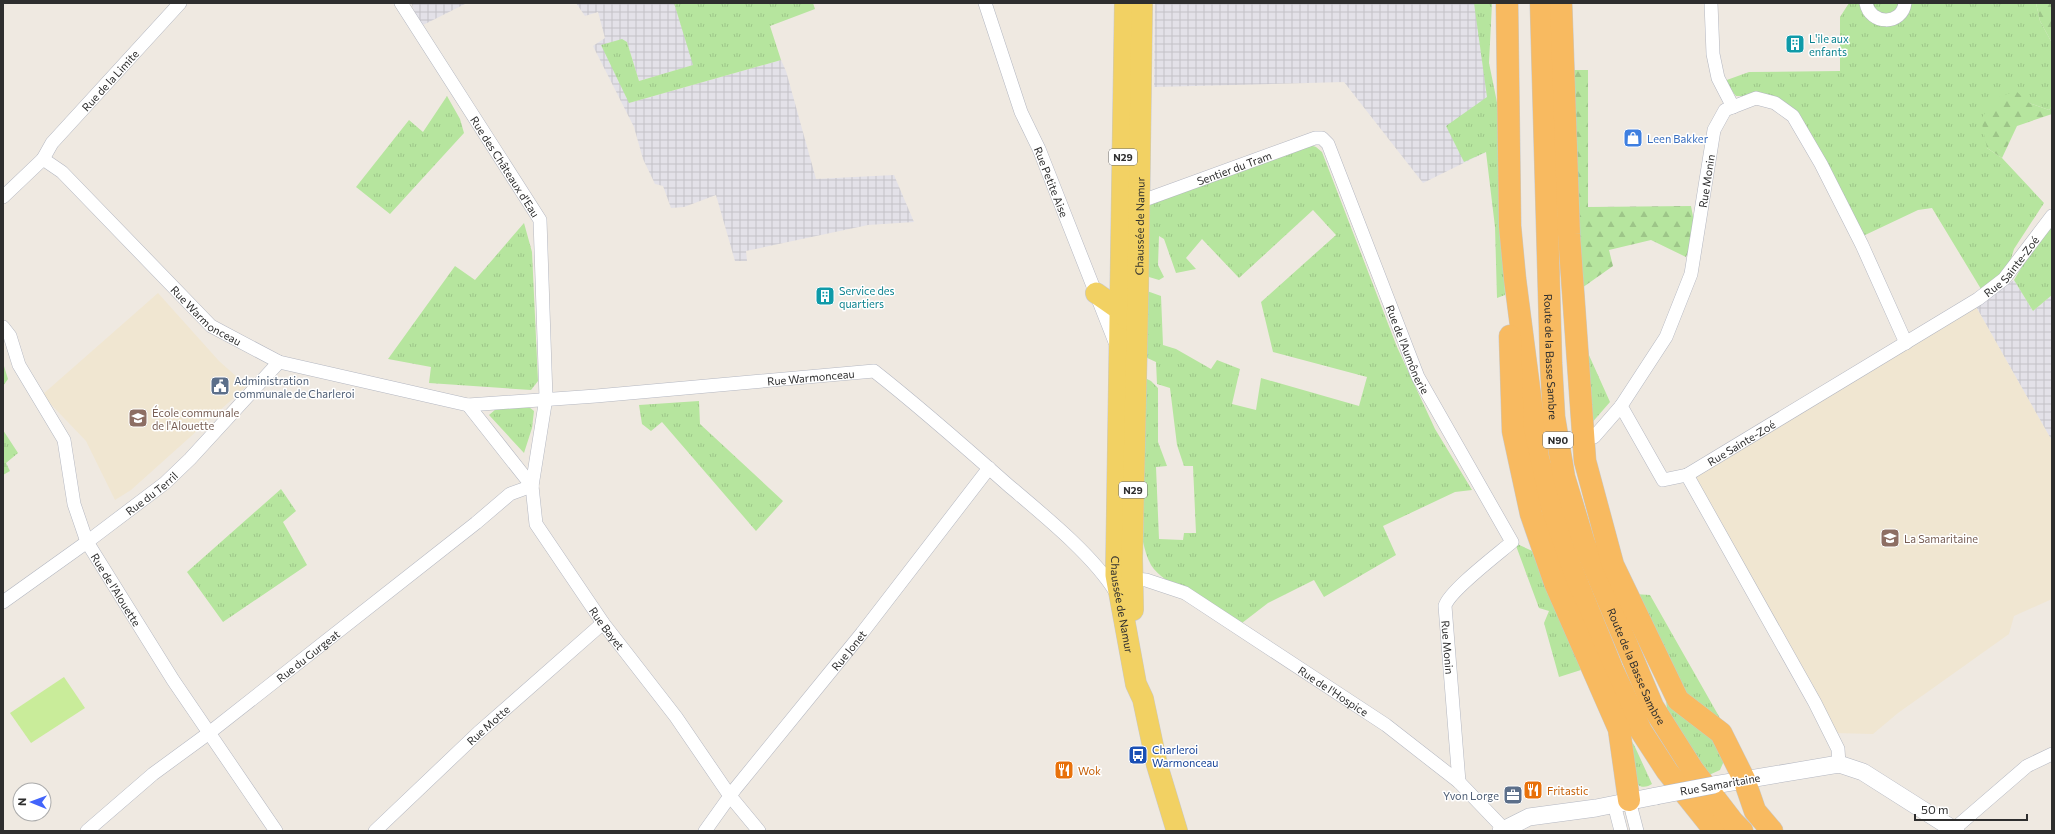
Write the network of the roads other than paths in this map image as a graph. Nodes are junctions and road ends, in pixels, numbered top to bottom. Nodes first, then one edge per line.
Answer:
1 (180, 3) edge
2 (401, 3) edge
3 (985, 3) edge
4 (1125, 3) edge
5 (1142, 3) edge
6 (1492, 3) edge
7 (1507, 3) edge
8 (1541, 3) edge
9 (1561, 3) edge
10 (1711, 3) edge
11 (1866, 3) edge
12 (1905, 3) edge
13 (1544, 53) junction
14 (1733, 107) junction
15 (1510, 140) junction
16 (1328, 144) joint
17 (43, 159) junction
18 (1567, 164) junction
19 (3, 197) edge
20 (1139, 202) junction
21 (2052, 216) edge
22 (1570, 243) junction
23 (1515, 279) junction
24 (1096, 293) junction
25 (1121, 310) junction
26 (3, 327) edge
27 (1906, 342) junction
28 (1120, 359) junction
29 (279, 362) junction
30 (1551, 363) junction
31 (1120, 385) junction
32 (546, 398) junction
33 (1136, 400) junction
34 (468, 405) junction
35 (1621, 406) junction
36 (1594, 437) dead end
37 (989, 468) junction
38 (1687, 475) junction
39 (532, 486) junction
40 (87, 542) junction
41 (1512, 542) joint
42 (1115, 569) junction
43 (3, 602) edge
44 (603, 623) junction
45 (1143, 699) junction
46 (209, 733) junction
47 (2052, 754) edge
48 (1839, 764) junction
49 (1744, 779) junction
50 (1459, 782) junction
51 (730, 796) junction
52 (1621, 802) junction
53 (1503, 830) edge
54 (1955, 830) edge
55 (87, 831) edge
56 (276, 831) edge
57 (375, 831) edge
58 (705, 831) edge
59 (759, 831) edge
60 (1177, 831) edge
61 (1621, 831) edge
62 (1637, 831) edge
63 (1715, 831) edge
64 (1742, 831) edge
65 (1772, 831) edge

1 - 17 street, Rue de la Limite
2 - 32 street, Rue des Châteaux d'Eau
3 - 24 street, Rue Petite Aise
4 - 25 main road, Chaussée de Namur / N29
5 - 20 main road, Chaussée de Namur / N29
6 - 15 highway
7 - 15 highway, Route de la Basse Sambre / N90
8 - 13 highway, Route de la Basse Sambre / N90
9 - 18 highway
10 - 14 street
11 - 12 street
13 - 18 highway
13 - 30 highway, Route de la Basse Sambre / N90
14 - 27 street, Rue Monin
14 - 35 street, Rue Monin
15 - 23 highway, Route de la Basse Sambre / N90
16 - 20 street, Sentier du Tram
16 - 41 street, Rue de l'Aumônerie
17 - 19 street
17 - 29 street, Rue Warmonceau
18 - 22 highway
20 - 33 main road, Chaussée de Namur / N29
21 - 27 street, Rue Sainte-Zoé
22 - 30 highway
22 - 49 highway
23 - 52 highway
23 - 63 highway, Route de la Basse Sambre / N90
24 - 25 main road
24 - 28 street, Rue Petite Aise
25 - 28 main road, Chaussée de Namur / N29
25 - 33 main road, Chaussée de Namur / N29
26 - 40 street, Rue de l'Alouette
27 - 38 street, Rue Sainte-Zoé
28 - 31 main road, Chaussée de Namur / N29
29 - 34 street, Rue Warmonceau
29 - 40 street, Rue du Terril
30 - 64 highway, Route de la Basse Sambre / N90
31 - 42 main road, Chaussée de Namur / N29
31 - 42 main road, Chaussée de Namur / N29
32 - 34 street, Rue Warmonceau
32 - 37 street, Rue Warmonceau
32 - 39 street, Rue Bayet
33 - 42 main road, Chaussée de Namur / N29
34 - 39 street
35 - 36 street, Rue Monin
35 - 38 street
37 - 42 street, Rue Warmonceau
37 - 51 street, Rue Jonet
38 - 48 street
39 - 44 street, Rue Bayet
39 - 46 street, Rue du Gurgeat
40 - 43 street, Rue du Terril
40 - 46 street, Rue de l'Alouette
41 - 50 street, Rue Monin
42 - 45 main road, Chaussée de Namur / N29
42 - 45 main road, N29
42 - 50 street, Rue de l'Hospice
44 - 51 street, Rue Bayet
44 - 57 street, Rue Motte
45 - 60 main road, N29
46 - 55 street, Rue du Gurgeat
46 - 56 street, Rue de l'Alouette
47 - 54 street
48 - 49 street, Rue Samaritaine
48 - 54 street, Rue Samaritaine
49 - 52 street, Rue Samaritaine, bridge
49 - 65 highway
50 - 53 street, Rue de l'Hospice
51 - 58 street, Rue Jonet
51 - 59 street, Rue Bayet
52 - 53 street, Rue Samaritaine
52 - 61 street
52 - 62 street

